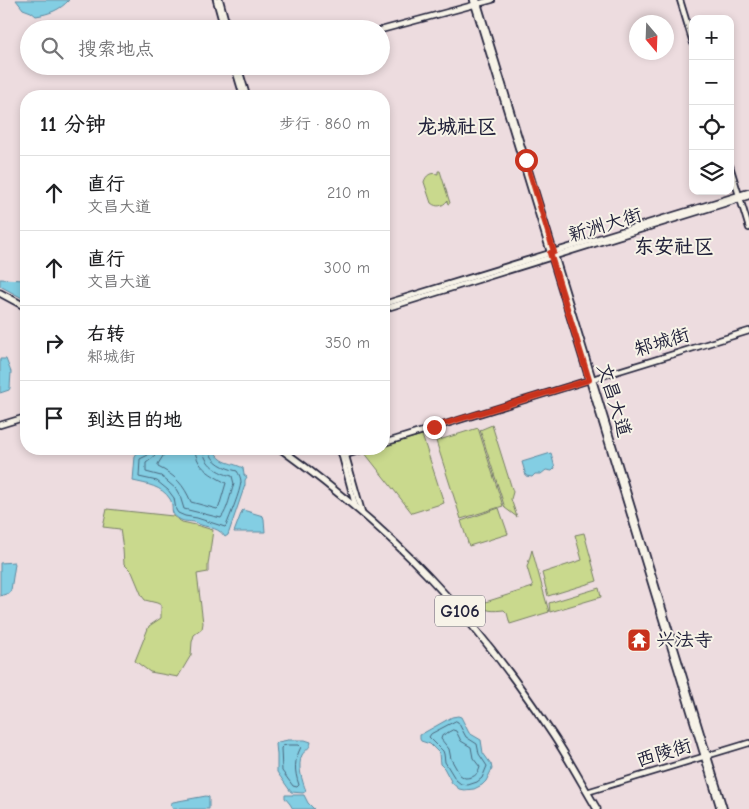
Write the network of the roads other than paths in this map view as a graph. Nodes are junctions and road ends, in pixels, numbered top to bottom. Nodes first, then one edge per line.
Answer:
1 (216, 0) edge
2 (220, 0) edge
3 (492, 0) edge
4 (680, 0) edge
5 (475, 2) edge
6 (223, 20) edge
7 (224, 20) edge
8 (390, 27) edge
9 (689, 30) edge
10 (239, 75) edge
11 (240, 75) edge
12 (242, 90) edge
13 (245, 90) edge
14 (734, 178) edge
15 (749, 192) edge
16 (749, 196) edge
17 (740, 197) junction
18 (749, 228) edge
19 (552, 255) junction
20 (0, 294) edge
21 (390, 302) edge
22 (20, 304) edge
23 (390, 307) edge
24 (749, 331) edge
25 (590, 379) junction
26 (20, 419) edge
27 (0, 425) edge
28 (390, 441) edge
29 (289, 455) edge
30 (344, 455) edge
31 (346, 455) edge
32 (360, 512) junction
33 (749, 743) edge
34 (706, 756) junction
35 (587, 792) junction
36 (597, 809) edge
37 (720, 809) edge
38 (724, 809) edge

1 - 6 main road
2 - 7 main road
3 - 5 main road
4 - 9 main road
5 - 8 main road
5 - 19 main road, 文昌大道
10 - 12 main road
11 - 13 main road
14 - 17 main road
15 - 17 main road, 新洲大街
16 - 17 main road, 新洲大街
17 - 18 main road
17 - 19 main road, 新洲大街
19 - 21 main road, 新洲大街
19 - 23 main road, 新洲大街
19 - 25 main road, 文昌大道
20 - 22 highway
24 - 25 main road, 邾城街
25 - 28 main road, 邾城街
25 - 34 main road, 文昌大道
26 - 27 main road
29 - 32 highway, G106
30 - 32 main road
31 - 32 main road
32 - 35 highway, G106
33 - 34 main road, 西陵街
34 - 35 main road, 西陵街
34 - 37 main road, 文昌大道
34 - 38 main road, 文昌大道
35 - 36 highway, G106

